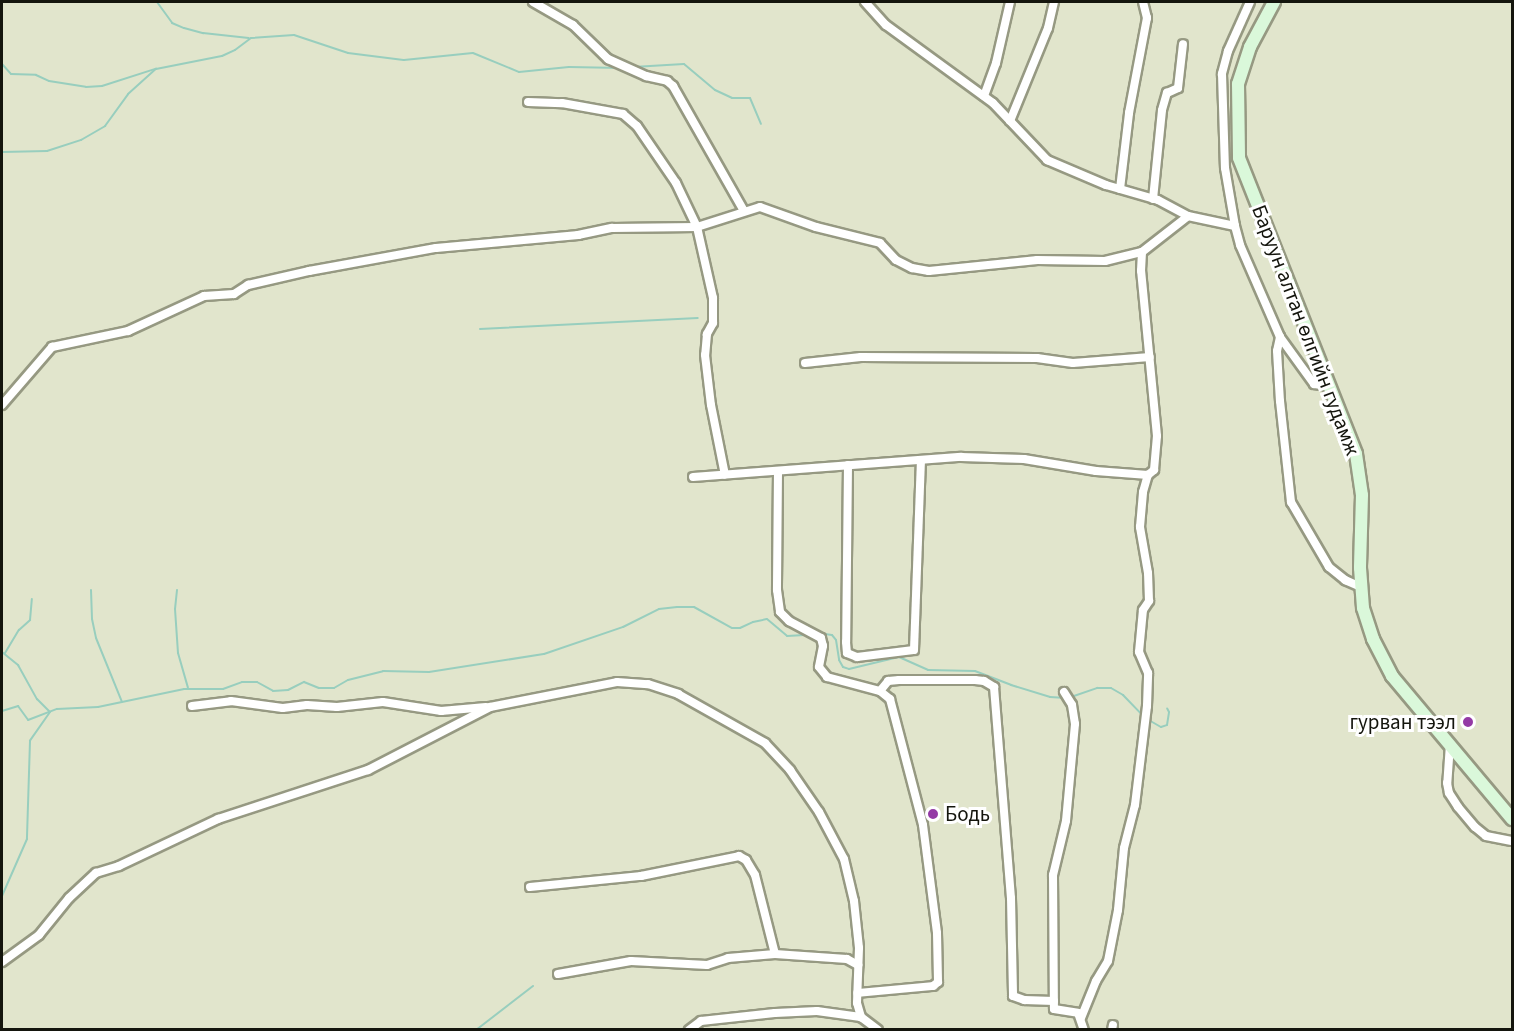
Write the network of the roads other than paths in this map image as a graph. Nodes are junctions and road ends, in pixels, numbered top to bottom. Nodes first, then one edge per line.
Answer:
1 (533, 2) edge
2 (865, 2) edge
3 (1010, 2) edge
4 (1054, 2) edge
5 (1143, 2) edge
6 (1250, 2) edge
7 (1274, 2) edge
8 (1183, 44) dead end
9 (984, 96) junction
10 (528, 102) dead end
11 (1010, 121) junction
12 (1120, 189) junction
13 (1153, 198) junction
14 (744, 211) junction
15 (1188, 216) junction
16 (1235, 226) junction
17 (697, 227) junction
18 (1142, 252) junction
19 (1280, 337) junction
20 (1150, 357) junction
21 (805, 363) dead end
22 (1329, 386) junction
23 (2, 405) edge
24 (921, 462) junction
25 (848, 465) junction
26 (778, 471) junction
27 (725, 475) junction
28 (1148, 476) junction
29 (693, 477) dead end
30 (1361, 587) junction
31 (880, 691) junction
32 (1064, 692) dead end
33 (192, 706) dead end
34 (490, 707) junction
35 (1450, 744) junction
36 (1512, 819) edge
37 (1512, 841) edge
38 (530, 887) dead end
39 (775, 954) junction
40 (2, 962) edge
41 (858, 965) junction
42 (558, 974) dead end
43 (857, 993) junction
44 (1054, 1001) junction
45 (1081, 1018) junction
46 (866, 1023) edge
47 (689, 1029) edge
48 (878, 1029) edge
49 (1084, 1029) edge

1 - 14 street
2 - 9 street
3 - 9 street
4 - 11 street
5 - 12 street
6 - 16 street
7 - 22 main road, Баруун алтан өлгийн гудамж
8 - 13 street
9 - 11 street
10 - 17 street
11 - 12 street
12 - 13 street
13 - 15 street
14 - 17 street
14 - 18 street
15 - 16 street
15 - 18 street
16 - 19 street
17 - 23 street
17 - 27 street
18 - 20 street
19 - 22 street
19 - 30 street
20 - 21 street
20 - 28 street
22 - 30 main road, Баруун алтан өлгийн гудамж
24 - 25 street
24 - 25 street
24 - 28 street
25 - 26 street
26 - 27 street
26 - 31 street
27 - 29 street
28 - 45 street
30 - 35 main road, Баруун алтан өлгийн гудамж
31 - 43 street
31 - 44 street
32 - 44 street
33 - 34 street
34 - 40 street
34 - 41 street
35 - 36 main road, Баруун алтан өлгийн гудамж
35 - 37 street
38 - 39 street
39 - 41 street
39 - 42 street
41 - 43 street
43 - 46 street
44 - 45 street
45 - 49 street
46 - 47 street
46 - 48 street

